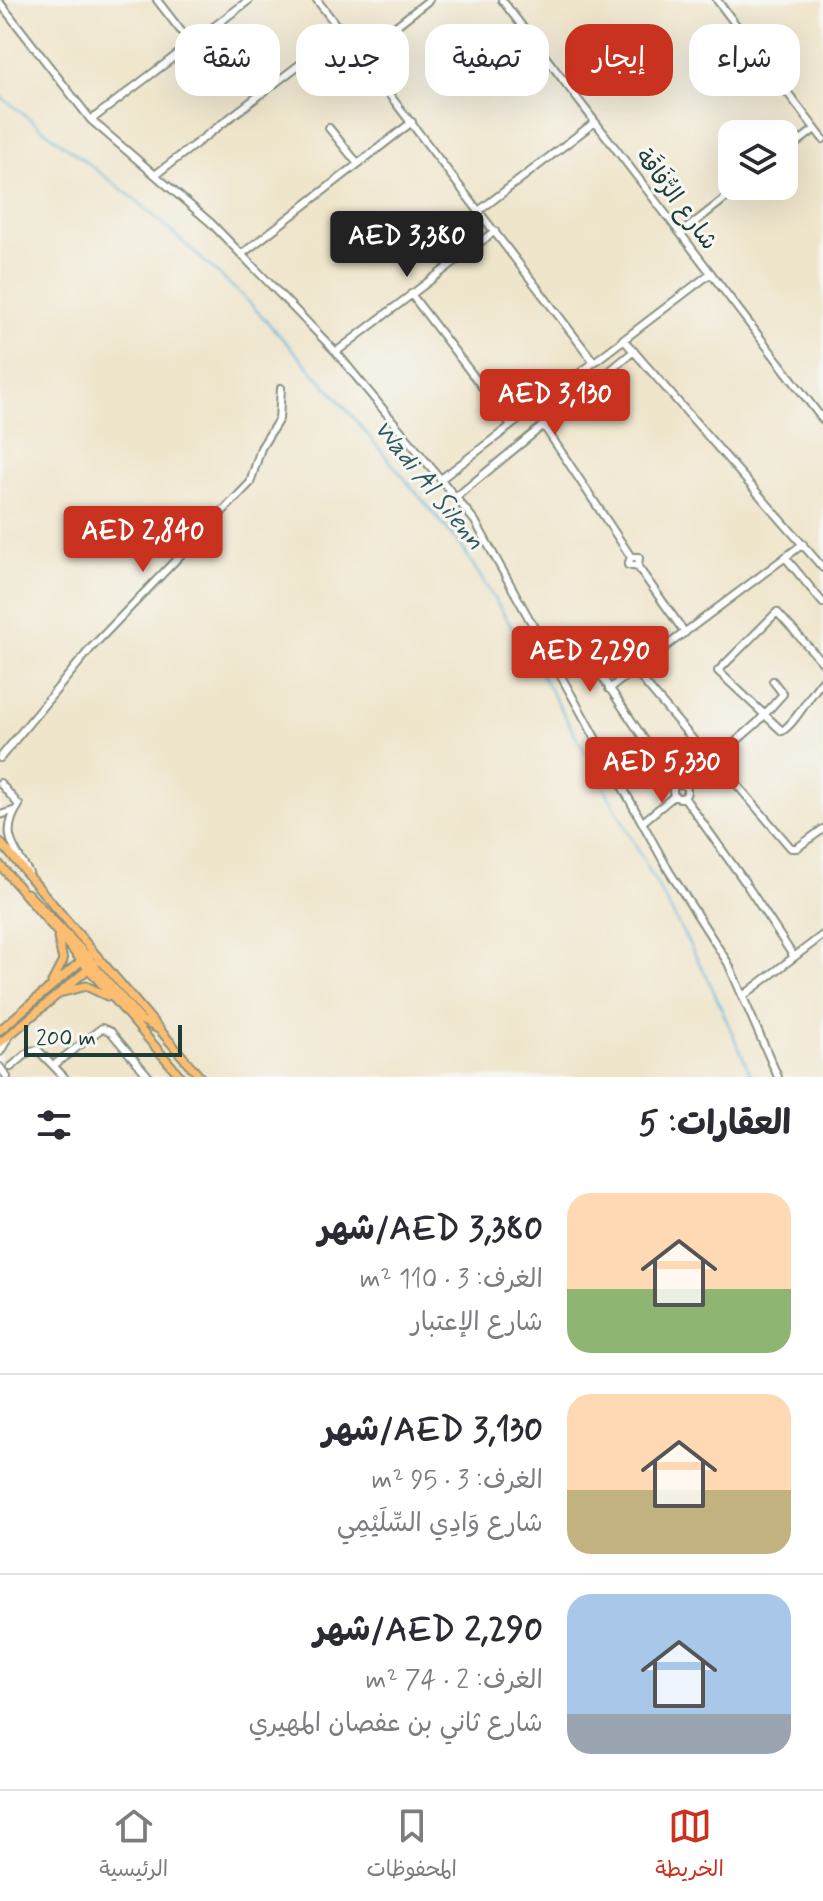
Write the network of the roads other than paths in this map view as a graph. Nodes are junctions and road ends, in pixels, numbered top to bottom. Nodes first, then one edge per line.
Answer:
1 (157, 0) edge
2 (249, 0) edge
3 (317, 0) edge
4 (429, 0) edge
5 (502, 0) edge
6 (717, 0) edge
7 (0, 3) edge
8 (176, 24) edge
9 (217, 24) edge
10 (336, 24) edge
11 (398, 24) edge
12 (175, 56) edge
13 (296, 67) edge
14 (392, 96) edge
15 (91, 120) junction
16 (412, 122) junction
17 (595, 122) junction
18 (329, 128) dead end
19 (815, 129) junction
20 (823, 139) edge
21 (798, 142) edge
22 (358, 164) junction
23 (155, 175) junction
24 (723, 200) edge
25 (480, 210) junction
26 (495, 231) junction
27 (681, 233) junction
28 (242, 254) junction
29 (711, 273) junction
30 (411, 294) junction
31 (623, 339) junction
32 (634, 351) junction
33 (336, 352) junction
34 (594, 362) junction
35 (281, 388) dead end
36 (823, 420) edge
37 (511, 425) junction
38 (544, 426) junction
39 (441, 479) junction
40 (456, 497) junction
41 (803, 544) junction
42 (785, 557) junction
43 (823, 568) edge
44 (823, 603) edge
45 (685, 633) junction
46 (590, 659) dead end
47 (823, 663) edge
48 (634, 670) junction
49 (823, 680) edge
50 (773, 681) dead end
51 (609, 689) junction
52 (765, 716) junction
53 (0, 758) edge
54 (714, 761) junction
55 (0, 783) edge
56 (675, 785) junction
57 (685, 786) junction
58 (674, 796) junction
59 (684, 797) junction
60 (13, 811) junction
61 (0, 815) edge
62 (644, 821) junction
63 (823, 829) edge
64 (0, 842) edge
65 (0, 865) edge
66 (34, 883) junction
67 (22, 891) junction
68 (54, 930) junction
69 (823, 935) edge
70 (87, 957) junction
71 (794, 957) junction
72 (94, 964) junction
73 (66, 975) junction
74 (46, 990) junction
75 (743, 996) junction
76 (48, 1002) junction
77 (118, 1004) junction
78 (0, 1030) edge
79 (10, 1035) junction
80 (0, 1043) edge
81 (0, 1052) edge
82 (54, 1065) junction
83 (0, 1067) edge
84 (11, 1067) dead end
85 (7, 1077) edge
86 (64, 1077) edge
87 (149, 1077) edge
88 (181, 1077) edge
89 (200, 1077) edge
90 (778, 1077) edge

1 - 8 street
2 - 9 street
3 - 10 street
4 - 11 street
5 - 17 street, شارع الرُّفَاقَة
6 - 19 street
7 - 15 street
12 - 15 street
13 - 23 street
14 - 16 street
15 - 23 street
16 - 22 street
16 - 25 street
17 - 25 street
17 - 27 street, شارع الرُّفَاقَة
18 - 22 street
19 - 20 street
19 - 21 street
22 - 28 street
23 - 28 street
24 - 27 street
25 - 26 street
26 - 30 street
26 - 34 street
27 - 29 street, شارع الرُّفَاقَة
28 - 33 street
29 - 31 street
29 - 36 street, شارع الرُّفَاقَة
30 - 33 street
30 - 37 street
31 - 32 street
31 - 34 street
32 - 38 street
32 - 41 street
33 - 39 street
34 - 37 street
35 - 53 street
37 - 39 street
38 - 40 street
38 - 45 street
39 - 40 street
40 - 62 street
41 - 42 street
41 - 43 street
42 - 44 street
42 - 45 street
45 - 48 street
46 - 51 street
47 - 52 street
48 - 51 street
48 - 54 street
49 - 52 street
50 - 52 street
51 - 56 street
52 - 54 street
54 - 57 street
54 - 63 street
55 - 60 street
56 - 57 street
56 - 58 street
57 - 59 street
58 - 59 street
58 - 62 street
59 - 71 street
60 - 61 street
60 - 66 street
62 - 75 street
64 - 66 main road
65 - 67 main road
66 - 70 main road
67 - 68 main road
67 - 70 main road
68 - 70 main road
68 - 74 main road
69 - 71 street
70 - 72 main road
70 - 72 main road
70 - 73 main road
71 - 75 street
72 - 76 main road
72 - 77 main road
72 - 89 main road
73 - 74 main road
73 - 76 main road
74 - 78 main road
75 - 90 street
76 - 77 main road
76 - 79 main road
77 - 88 main road
79 - 80 main road
79 - 81 street
82 - 84 street
82 - 86 street
82 - 87 street
83 - 85 street

